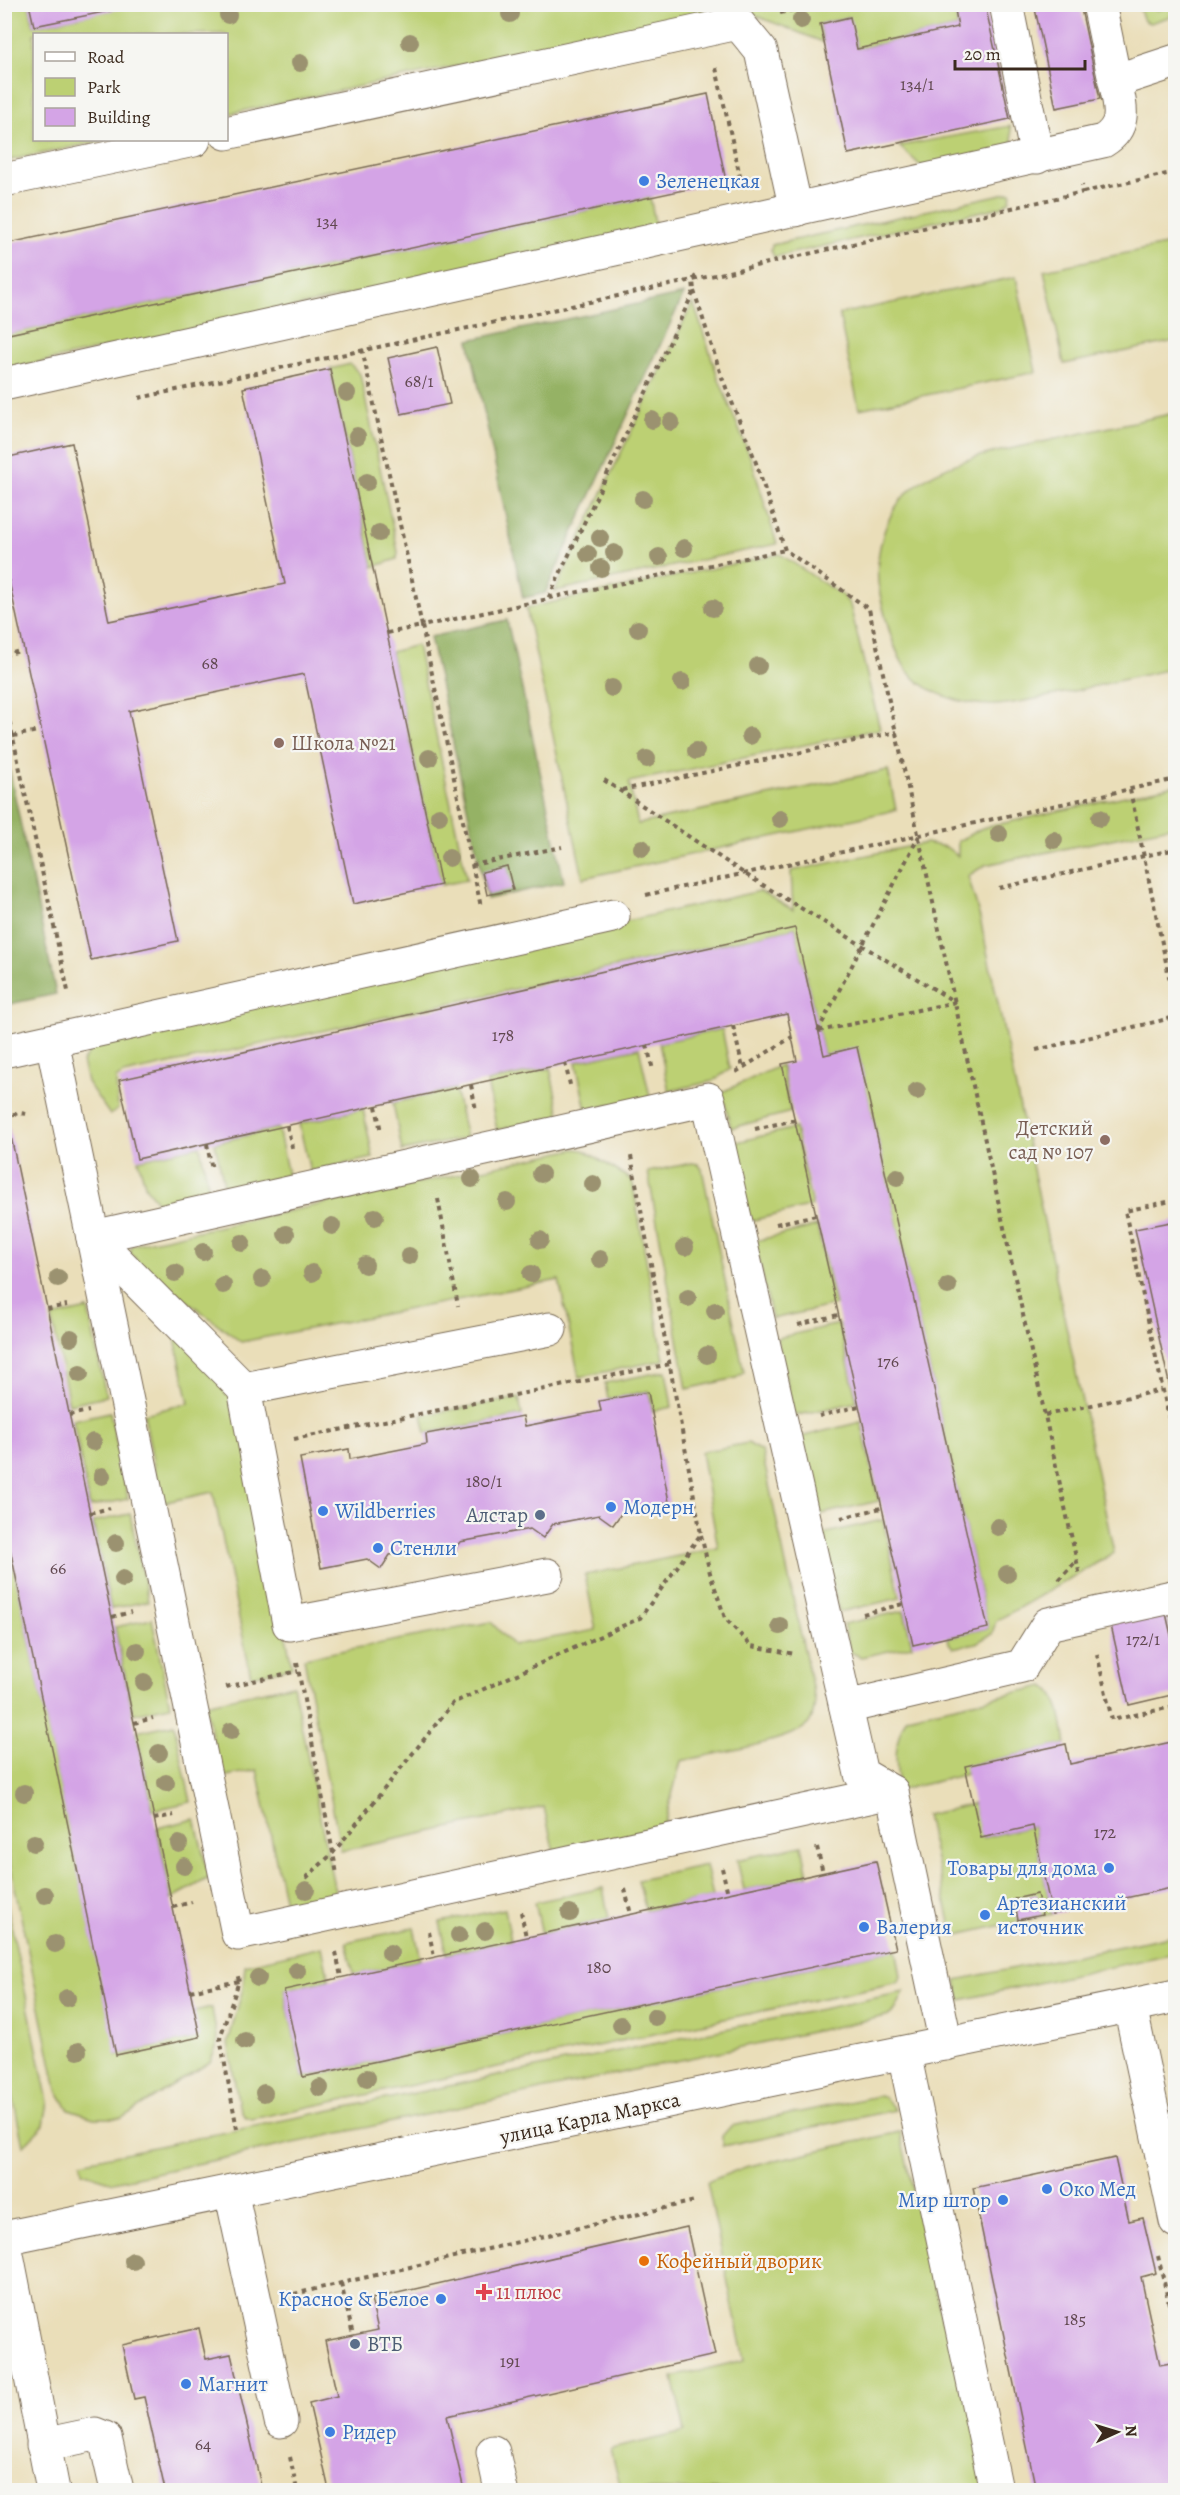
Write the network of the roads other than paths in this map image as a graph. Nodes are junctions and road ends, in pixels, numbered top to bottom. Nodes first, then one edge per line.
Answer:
1 (1006, 4) edge
2 (1099, 4) edge
3 (1176, 61) edge
4 (1115, 81) junction
5 (228, 133) edge
6 (189, 141) edge
7 (1037, 157) junction
8 (4, 180) edge
9 (796, 210) junction
10 (4, 384) edge
11 (613, 916) dead end
12 (52, 1041) junction
13 (4, 1052) edge
14 (93, 1237) junction
15 (550, 1329) dead end
16 (244, 1389) junction
17 (548, 1575) dead end
18 (1176, 1596) edge
19 (846, 1707) junction
20 (892, 1792) junction
21 (1176, 1996) edge
22 (1130, 2006) junction
23 (946, 2044) junction
24 (903, 2053) junction
25 (231, 2191) junction
26 (1176, 2221) edge
27 (4, 2239) edge
28 (281, 2421) dead end
29 (44, 2445) junction
30 (493, 2452) dead end
31 (52, 2490) edge
32 (117, 2490) edge
33 (501, 2490) edge
34 (996, 2490) edge

1 - 7 street
2 - 4 street
3 - 4 street
4 - 7 street
5 - 9 street
6 - 8 street
7 - 9 street
9 - 10 street
11 - 12 street
12 - 13 street
12 - 14 street
14 - 16 street
14 - 19 street
14 - 20 street
15 - 16 street
16 - 17 street
18 - 19 street
19 - 20 street
20 - 23 street
21 - 22 street, улица Карла Маркса
22 - 23 street, улица Карла Маркса
22 - 26 street
23 - 24 street, улица Карла Маркса
24 - 25 street, улица Карла Маркса
24 - 34 street
25 - 27 street, улица Карла Маркса
25 - 28 street
27 - 29 street
29 - 31 street
29 - 32 street
30 - 33 street

